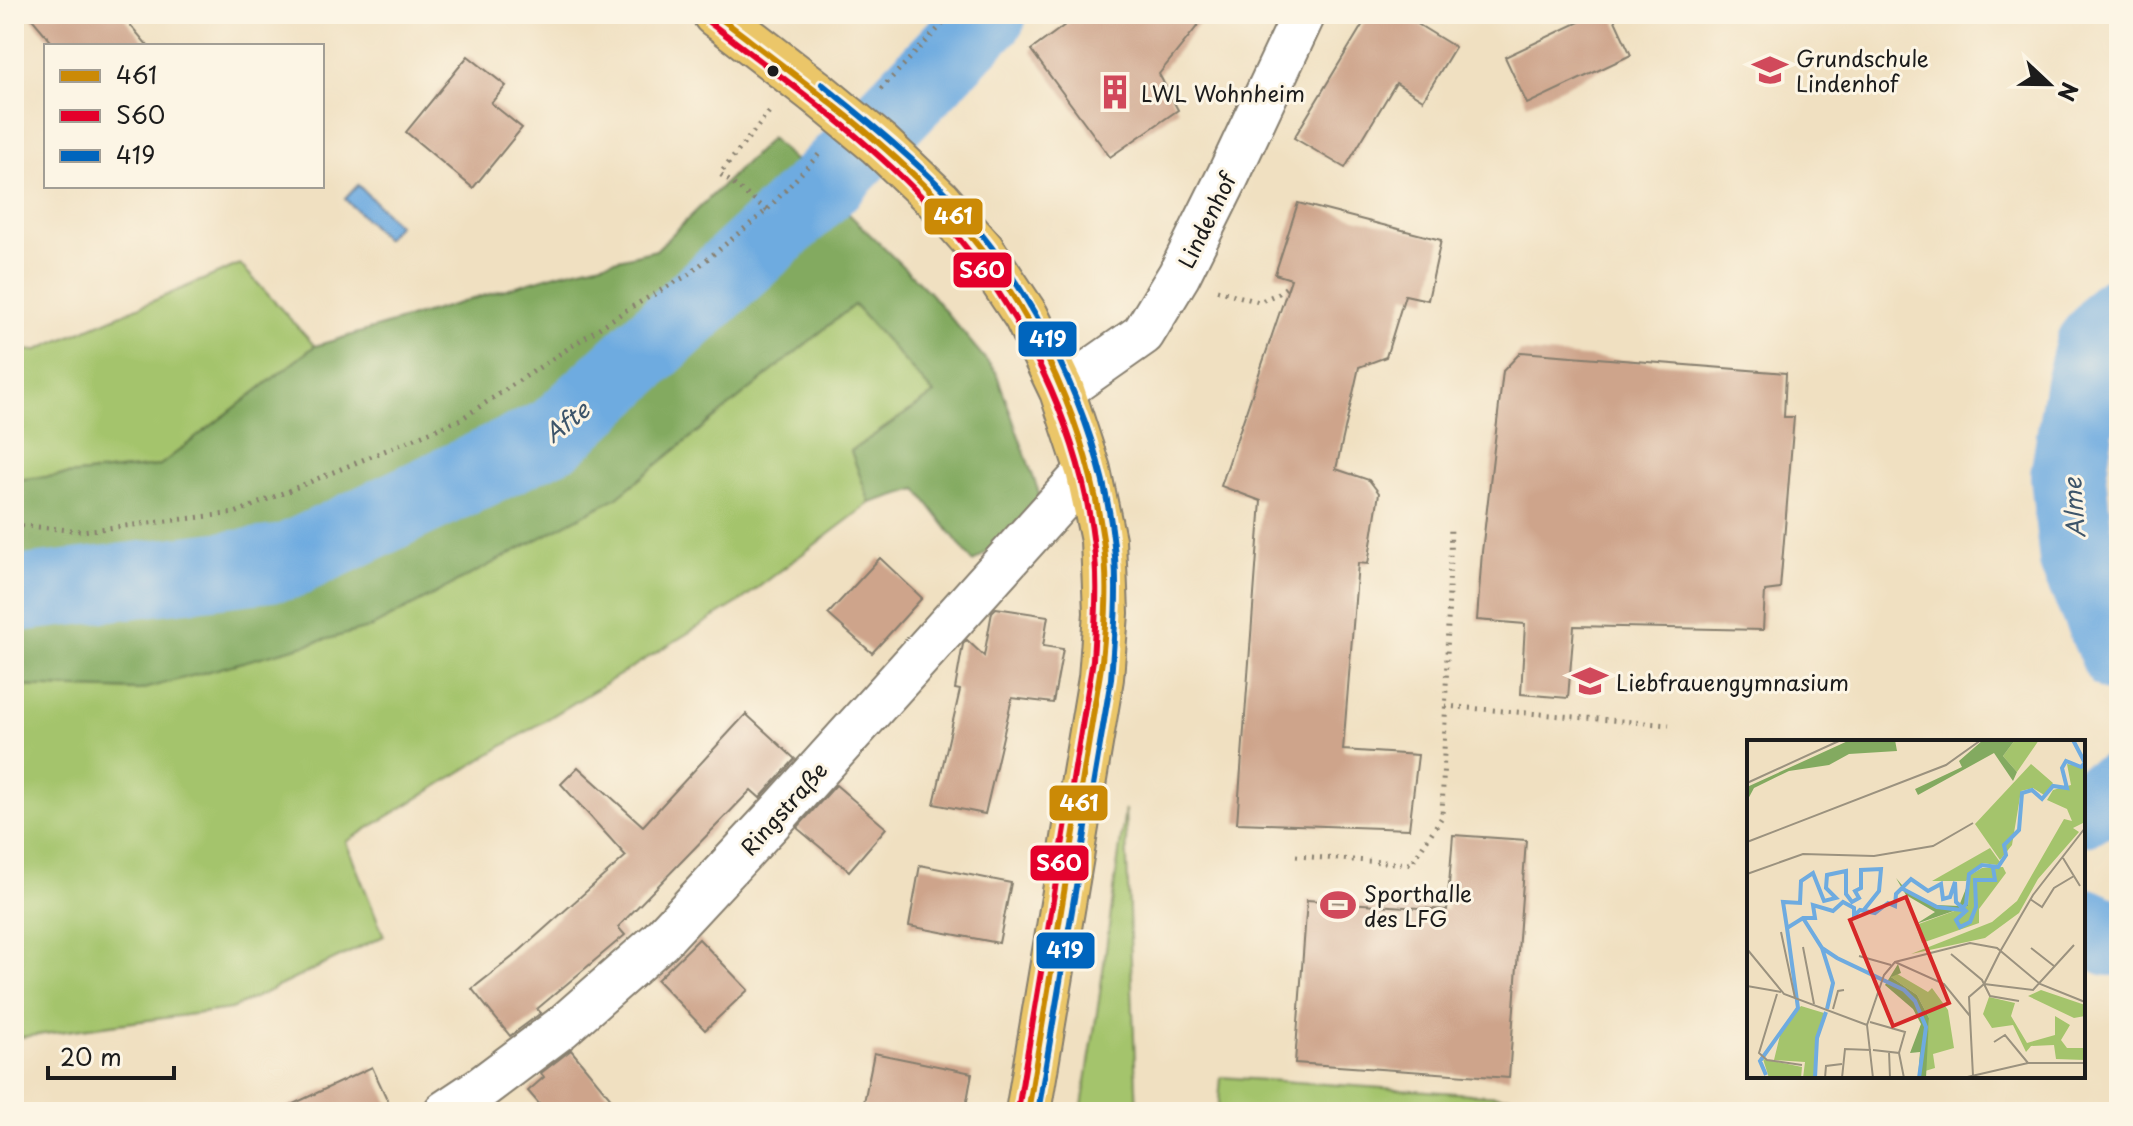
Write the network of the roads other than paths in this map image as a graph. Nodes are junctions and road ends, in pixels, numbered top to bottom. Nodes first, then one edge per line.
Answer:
1 (715, 14) edge
2 (1304, 14) edge
3 (1062, 391) junction
4 (1088, 470) junction
5 (445, 1112) edge
6 (1028, 1112) edge

1 - 3 main road, bridge
2 - 3 street, Lindenhof
3 - 4 main road
4 - 5 street, Ringstraße
4 - 6 main road

